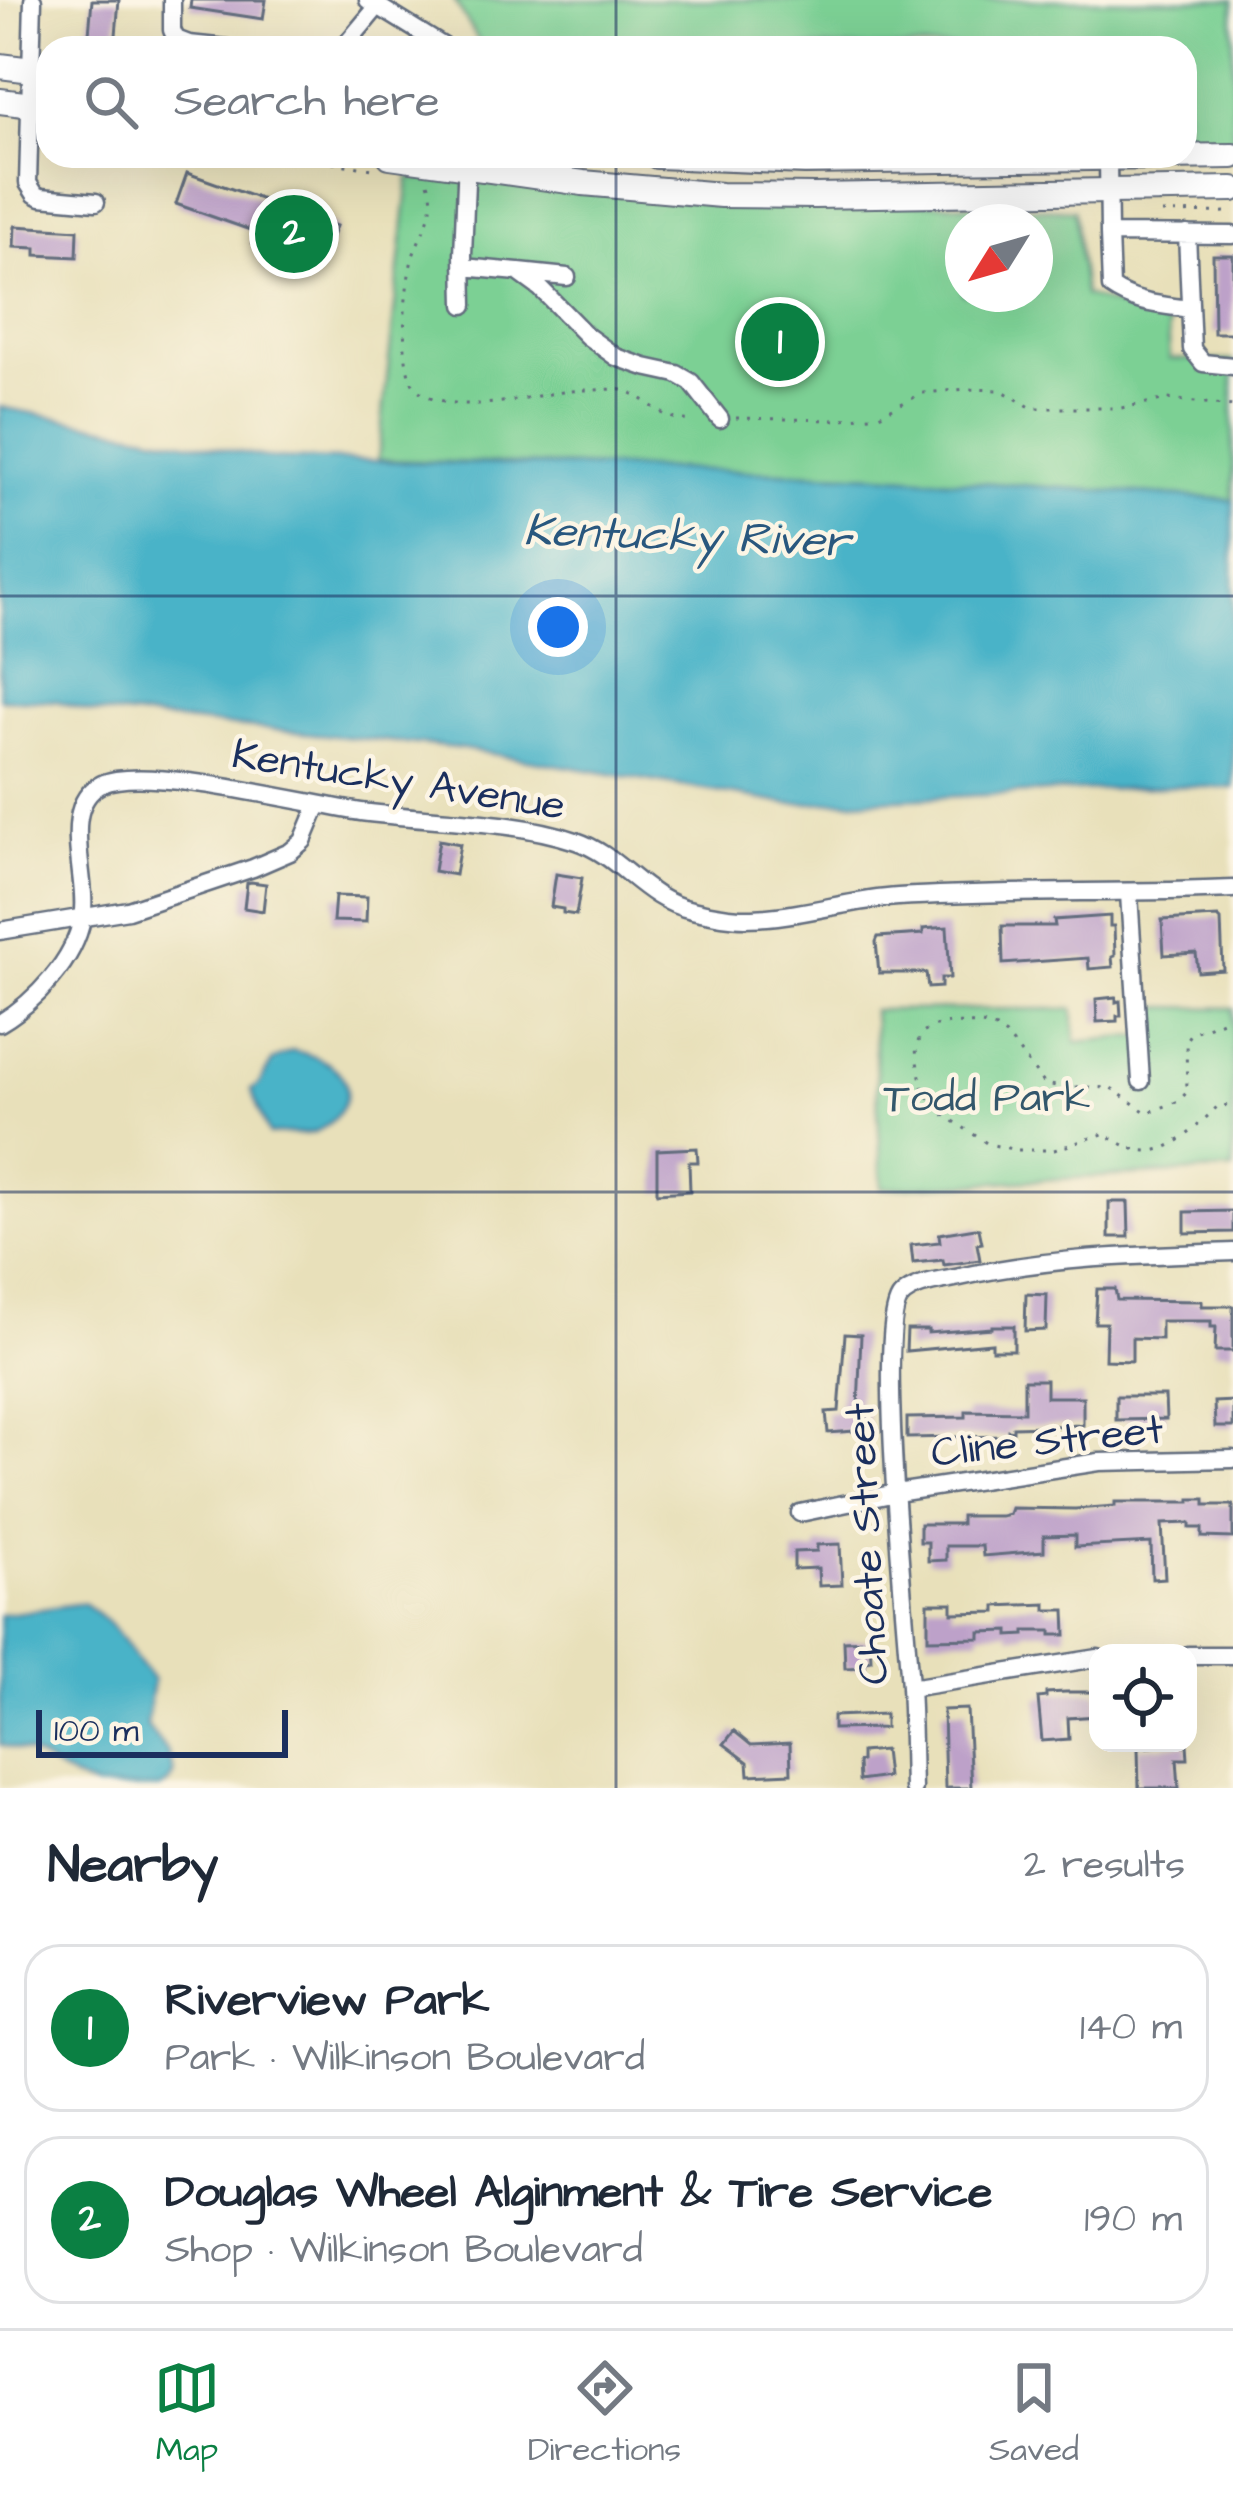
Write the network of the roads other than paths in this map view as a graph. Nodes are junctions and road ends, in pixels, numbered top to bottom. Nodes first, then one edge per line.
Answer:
1 (33, 0) edge
2 (172, 0) edge
3 (373, 3) edge
4 (175, 36) edge
5 (351, 36) edge
6 (427, 36) edge
7 (36, 43) edge
8 (0, 66) edge
9 (36, 71) edge
10 (0, 101) edge
11 (36, 106) edge
12 (36, 119) edge
13 (1233, 156) edge
14 (1197, 157) edge
15 (466, 168) edge
16 (502, 168) edge
17 (1108, 168) edge
18 (1233, 189) edge
19 (1107, 191) junction
20 (96, 202) dead end
21 (1109, 234) junction
22 (1187, 235) junction
23 (1233, 235) edge
24 (463, 267) junction
25 (518, 272) junction
26 (567, 277) dead end
27 (464, 305) dead end
28 (1190, 308) junction
29 (1233, 366) edge
30 (720, 419) road end
31 (318, 805) junction
32 (1233, 889) edge
33 (1129, 894) junction
34 (83, 917) junction
35 (0, 931) edge
36 (0, 1023) edge
37 (1141, 1081) dead end
38 (1233, 1252) edge
39 (1233, 1459) edge
40 (896, 1492) junction
41 (800, 1513) dead end
42 (1197, 1655) edge
43 (1233, 1655) edge
44 (1089, 1659) edge
45 (910, 1688) junction
46 (914, 1788) edge

1 - 7 street
2 - 4 street
3 - 5 street
3 - 6 street
8 - 9 highway
10 - 11 highway
12 - 20 street
13 - 14 highway
15 - 24 street
16 - 19 highway
17 - 19 street
18 - 19 highway
19 - 21 street
21 - 22 street
21 - 28 street
22 - 23 street
22 - 28 street
24 - 25 street
24 - 27 street
25 - 26 street
25 - 30 street
28 - 29 street
31 - 33 street, Kentucky Avenue
31 - 34 street
31 - 34 street, Kentucky Avenue
32 - 33 street, Kentucky Avenue
33 - 37 street
34 - 35 street
34 - 36 street, Kentucky Avenue
38 - 40 street, Choate Street
39 - 40 street, Cline Street
40 - 41 street, Cline Street
40 - 45 street, Choate Street
42 - 43 street
44 - 45 street
45 - 46 street, Choate Street

